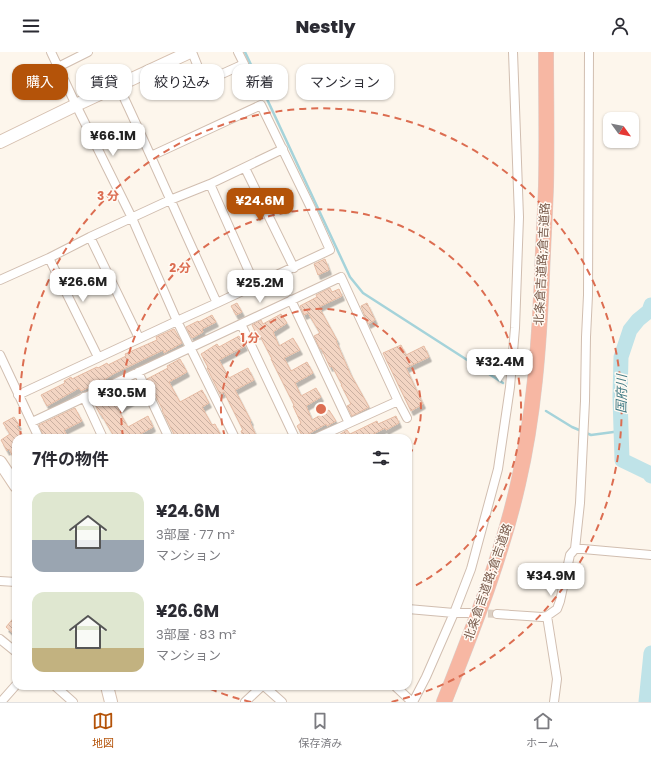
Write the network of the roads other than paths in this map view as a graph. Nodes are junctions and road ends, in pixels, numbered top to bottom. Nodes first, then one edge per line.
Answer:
1 (51, 52) edge
2 (88, 52) edge
3 (191, 52) edge
4 (238, 52) edge
5 (513, 52) edge
6 (546, 52) edge
7 (554, 52) edge
8 (589, 52) edge
9 (57, 64) edge
10 (62, 64) edge
11 (132, 79) edge
12 (68, 88) edge
13 (86, 100) edge
14 (125, 100) edge
15 (76, 105) junction
16 (0, 142) edge
17 (283, 149) junction
18 (151, 156) junction
19 (245, 168) junction
20 (210, 184) junction
21 (170, 200) junction
22 (132, 218) junction
23 (90, 237) junction
24 (49, 258) junction
25 (294, 268) junction
26 (0, 280) edge
27 (255, 285) junction
28 (291, 300) junction
29 (217, 303) junction
30 (177, 321) junction
31 (241, 324) junction
32 (139, 338) junction
33 (190, 348) junction
34 (0, 355) edge
35 (98, 358) junction
36 (138, 372) junction
37 (18, 395) junction
38 (84, 397) junction
39 (398, 401) junction
40 (407, 418) dead end
41 (32, 422) junction
42 (349, 423) junction
43 (37, 434) edge
44 (101, 434) edge
45 (167, 434) edge
46 (233, 434) edge
47 (293, 434) edge
48 (325, 434) edge
49 (0, 462) edge
50 (12, 480) edge
51 (579, 549) junction
52 (651, 555) edge
53 (0, 581) edge
54 (12, 582) edge
55 (412, 609) edge
56 (454, 613) junction
57 (471, 613) tunnel mouth
58 (496, 614) tunnel mouth
59 (547, 616) junction
60 (0, 639) edge
61 (12, 649) edge
62 (12, 690) edge
63 (59, 690) edge
64 (107, 690) edge
65 (258, 690) edge
66 (268, 690) edge
67 (400, 690) edge
68 (1, 702) edge
69 (72, 702) edge
70 (111, 702) edge
71 (245, 702) edge
72 (282, 702) edge
73 (413, 702) edge
74 (444, 702) edge
75 (454, 702) edge
76 (554, 702) edge

1 - 9 street
2 - 10 street
3 - 4 street
3 - 11 main road
5 - 56 street
6 - 74 highway, 北条倉吉道路;倉吉道路
7 - 75 highway, 北条倉吉道路;倉吉道路
8 - 51 street
12 - 15 street
13 - 15 main road
14 - 18 street
15 - 16 main road
15 - 22 street
17 - 18 street
17 - 19 street
17 - 25 street
18 - 21 street
19 - 20 street
19 - 25 street
20 - 21 street
20 - 27 street
21 - 22 street
21 - 29 street
22 - 23 street
22 - 30 street
23 - 24 street
23 - 32 street
24 - 26 street
24 - 35 street
25 - 27 street
27 - 29 street
28 - 31 street
28 - 39 street
28 - 42 street
29 - 30 street
30 - 32 street
30 - 33 street
31 - 33 street
31 - 47 street
32 - 35 street
33 - 36 street
33 - 46 street
34 - 37 street
35 - 37 street
36 - 38 street
36 - 45 street
37 - 41 street
38 - 41 street
38 - 44 street
39 - 40 street
39 - 42 street
41 - 43 street
42 - 48 street
49 - 50 main road
51 - 52 street
51 - 59 street
53 - 54 street
55 - 56 street
56 - 57 street
56 - 73 street
58 - 59 street
59 - 76 street
60 - 61 street
62 - 68 street
63 - 69 street
64 - 70 main road
65 - 71 street
66 - 72 street
67 - 73 street

